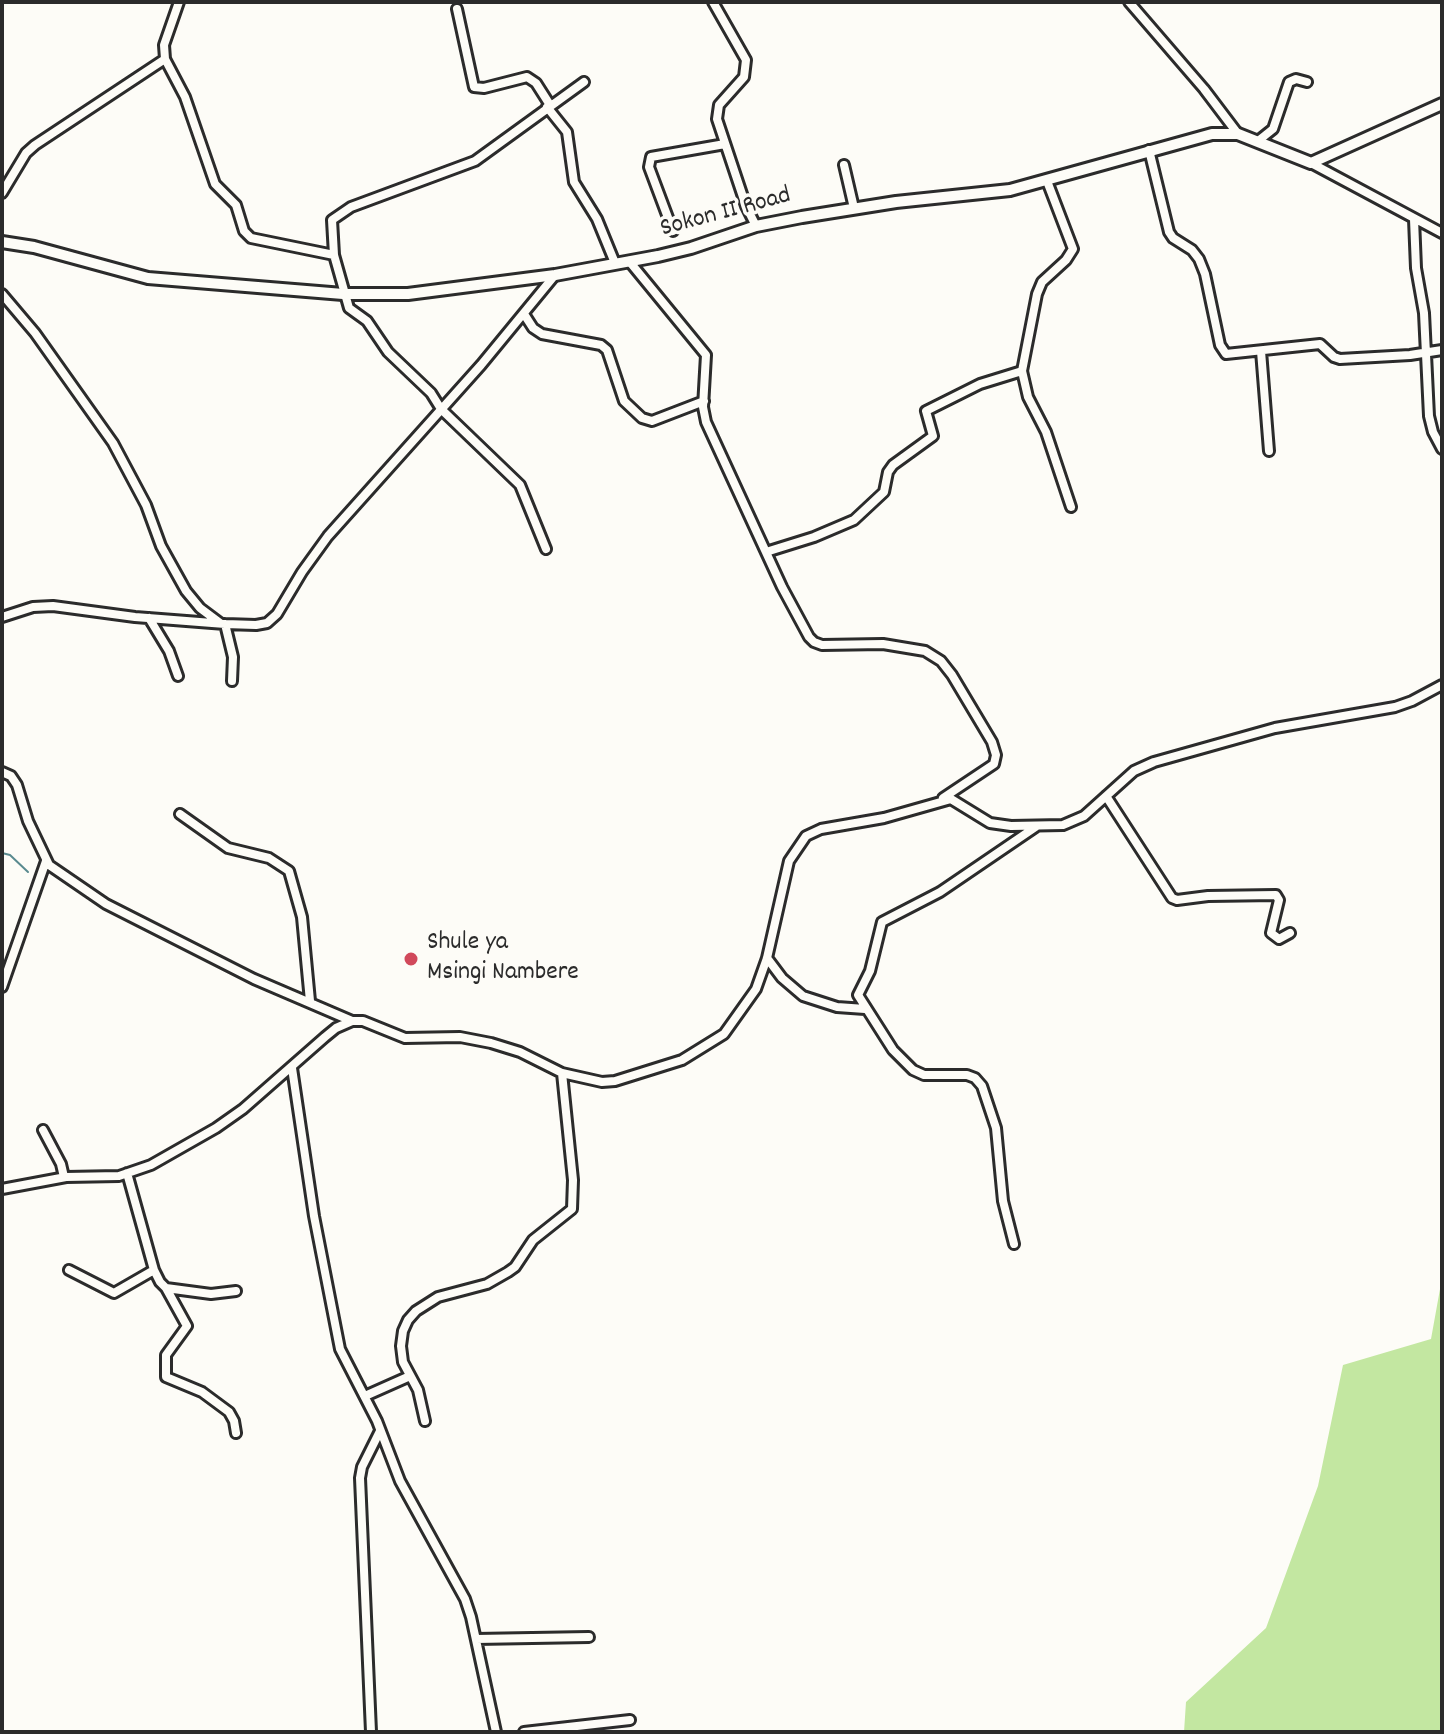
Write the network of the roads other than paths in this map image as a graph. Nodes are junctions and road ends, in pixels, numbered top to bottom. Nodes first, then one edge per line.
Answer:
1 (179, 2) edge
2 (713, 2) edge
3 (1129, 2) edge
4 (457, 9) dead end
5 (165, 59) junction
6 (584, 82) dead end
7 (1307, 82) dead end
8 (1442, 104) edge
9 (549, 106) junction
10 (1238, 134) junction
11 (1258, 141) junction
12 (725, 144) junction
13 (1149, 150) junction
14 (1311, 163) junction
15 (844, 165) dead end
16 (1047, 181) junction
17 (2, 193) edge
18 (854, 208) junction
19 (1414, 219) junction
20 (756, 226) junction
21 (673, 231) dead end
22 (1442, 233) edge
23 (2, 242) edge
24 (334, 255) junction
25 (629, 261) junction
26 (615, 263) junction
27 (555, 275) junction
28 (2, 294) edge
29 (343, 294) junction
30 (524, 314) junction
31 (1442, 350) edge
32 (1261, 351) junction
33 (1425, 354) junction
34 (1022, 371) junction
35 (704, 401) junction
36 (441, 409) junction
37 (1442, 449) edge
38 (1269, 451) dead end
39 (1071, 507) dead end
40 (546, 549) dead end
41 (766, 552) junction
42 (2, 617) edge
43 (149, 618) junction
44 (223, 624) junction
45 (178, 676) dead end
46 (232, 681) dead end
47 (1442, 685) edge
48 (2, 772) edge
49 (1106, 796) junction
50 (940, 800) junction
51 (180, 814) dead end
52 (1038, 826) junction
53 (46, 861) junction
54 (1290, 933) dead end
55 (767, 958) junction
56 (2, 987) edge
57 (310, 1001) junction
58 (865, 1009) junction
59 (352, 1021) junction
60 (292, 1068) junction
61 (562, 1073) junction
62 (43, 1130) dead end
63 (127, 1173) junction
64 (2, 1176) edge
65 (64, 1177) junction
66 (4, 1189) edge
67 (1014, 1244) dead end
68 (69, 1270) dead end
69 (154, 1270) junction
70 (166, 1288) junction
71 (236, 1291) dead end
72 (410, 1376) junction
73 (365, 1396) junction
74 (425, 1421) dead end
75 (380, 1431) junction
76 (236, 1433) dead end
77 (589, 1637) dead end
78 (476, 1639) junction
79 (630, 1720) dead end
80 (371, 1732) edge
81 (496, 1732) edge
82 (524, 1732) edge

1 - 5 street
2 - 12 street
3 - 10 street
4 - 9 street
5 - 17 street
5 - 24 street
6 - 9 street
7 - 11 street
8 - 14 street
9 - 24 street
9 - 26 street
10 - 11 street, Sokon II Road
10 - 13 street, Sokon II Road
11 - 14 street, Sokon II Road
12 - 20 street
12 - 21 street
13 - 16 street, Sokon II Road
13 - 32 street
14 - 19 street
15 - 18 street
16 - 18 street, Sokon II Road
16 - 34 street
18 - 20 street, Sokon II Road
19 - 22 street
19 - 33 street
20 - 25 street, Sokon II Road
23 - 29 street, Sokon II Road
24 - 29 street
25 - 26 street, Sokon II Road
25 - 35 street
26 - 27 street, Sokon II Road
27 - 29 street, Sokon II Road
27 - 30 street
28 - 44 street
29 - 36 street
30 - 35 street
30 - 36 street
31 - 33 street
32 - 33 street
32 - 38 street
33 - 37 street
34 - 39 street
34 - 41 street
35 - 41 street
36 - 40 street
36 - 44 street
41 - 50 street
42 - 43 street
43 - 44 street
43 - 45 street
44 - 46 street
47 - 49 street
48 - 53 street
49 - 52 street
49 - 54 street
50 - 52 street
50 - 55 street
51 - 57 street
52 - 58 street
53 - 56 street
53 - 57 street
55 - 58 street
55 - 61 street
57 - 59 street
58 - 67 street
59 - 60 street
59 - 61 street
60 - 63 street
60 - 73 street
61 - 72 street
62 - 65 street
63 - 65 street
63 - 69 street
64 - 66 street
65 - 66 street
68 - 69 street
69 - 70 street
70 - 71 street
70 - 76 street
72 - 73 street
72 - 74 street
73 - 75 street
75 - 78 street
75 - 80 street
77 - 78 street
78 - 81 street
79 - 82 street

